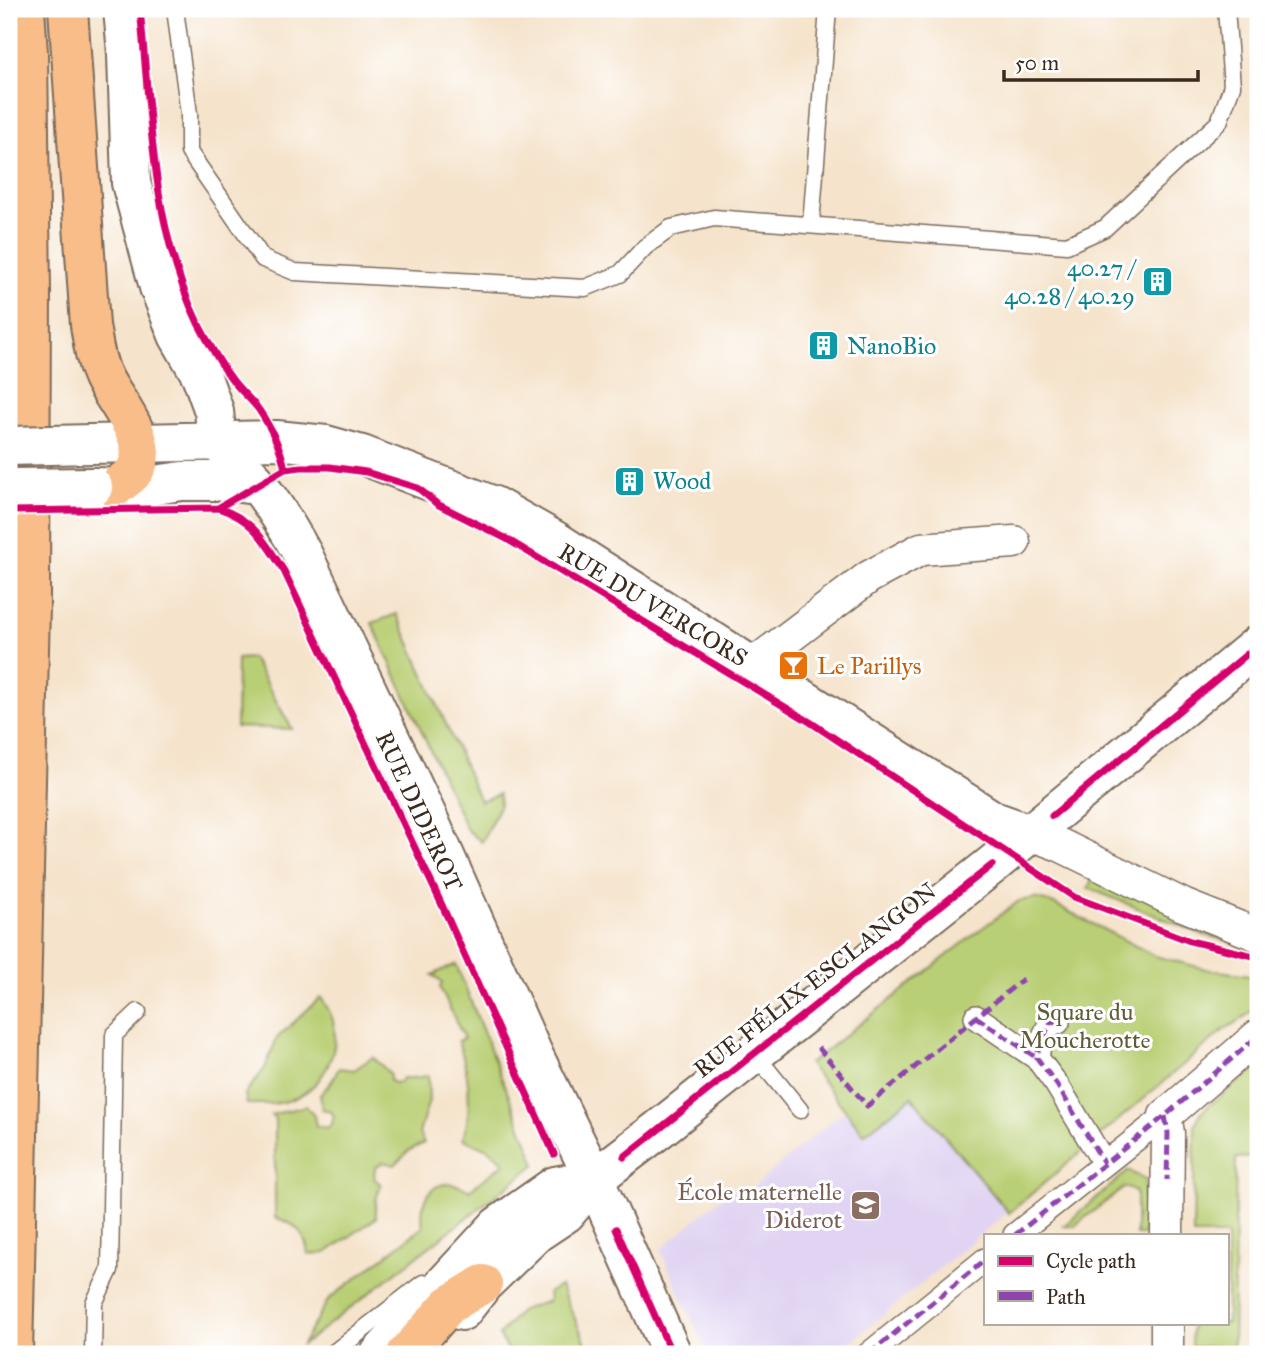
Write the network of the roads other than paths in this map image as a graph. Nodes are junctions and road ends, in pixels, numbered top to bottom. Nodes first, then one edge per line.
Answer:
1 (25, 9) edge
2 (68, 9) edge
3 (123, 9) edge
4 (175, 9) edge
5 (828, 9) edge
6 (1226, 9) edge
7 (811, 226) junction
8 (138, 442) junction
9 (216, 442) junction
10 (9, 446) edge
11 (182, 481) junction
12 (104, 487) junction
13 (9, 488) edge
14 (262, 490) junction
15 (1014, 542) dead end
16 (1258, 645) edge
17 (751, 666) junction
18 (1030, 834) junction
19 (1258, 935) edge
20 (138, 1012) dead end
21 (976, 1017) dead end
22 (1058, 1022) dead end
23 (1258, 1036) edge
24 (754, 1053) junction
25 (1037, 1058) junction
26 (800, 1110) dead end
27 (1165, 1116) junction
28 (1104, 1163) junction
29 (594, 1179) junction
30 (495, 1229) junction
31 (1016, 1234) edge
32 (1167, 1234) edge
33 (984, 1261) edge
34 (483, 1284) junction
35 (1167, 1324) edge
36 (13, 1354) edge
37 (93, 1354) edge
38 (332, 1354) edge
39 (380, 1354) edge
40 (406, 1354) edge
41 (428, 1354) edge
42 (673, 1354) edge
43 (869, 1354) edge
44 (1167, 1354) edge

1 - 36 highway
2 - 8 highway
3 - 9 street
4 - 7 lane
5 - 7 lane
6 - 7 lane
8 - 9 street, RUE DU VERCORS
8 - 10 street, bridge
8 - 12 highway
9 - 11 street
9 - 14 street
9 - 17 street, RUE DU VERCORS
11 - 12 street
11 - 14 street
12 - 13 street, bridge
14 - 29 street
15 - 17 street
16 - 18 street, RUE FÉLIX ESCLANGON
17 - 18 street, RUE DU VERCORS
18 - 19 street, RUE DU VERCORS
18 - 24 street, RUE FÉLIX ESCLANGON
20 - 37 lane
21 - 25 street
22 - 25 street
23 - 27 street
24 - 26 lane
24 - 29 street, RUE FÉLIX ESCLANGON
25 - 28 street
27 - 28 street
27 - 32 street
28 - 31 street
29 - 30 street, RUE FÉLIX ESCLANGON
29 - 34 street, RUE FÉLIX ESCLANGON
29 - 42 street
30 - 38 lane
30 - 39 street, RUE FÉLIX ESCLANGON
33 - 43 street
34 - 40 highway
34 - 41 street, RUE FÉLIX ESCLANGON
35 - 44 street

